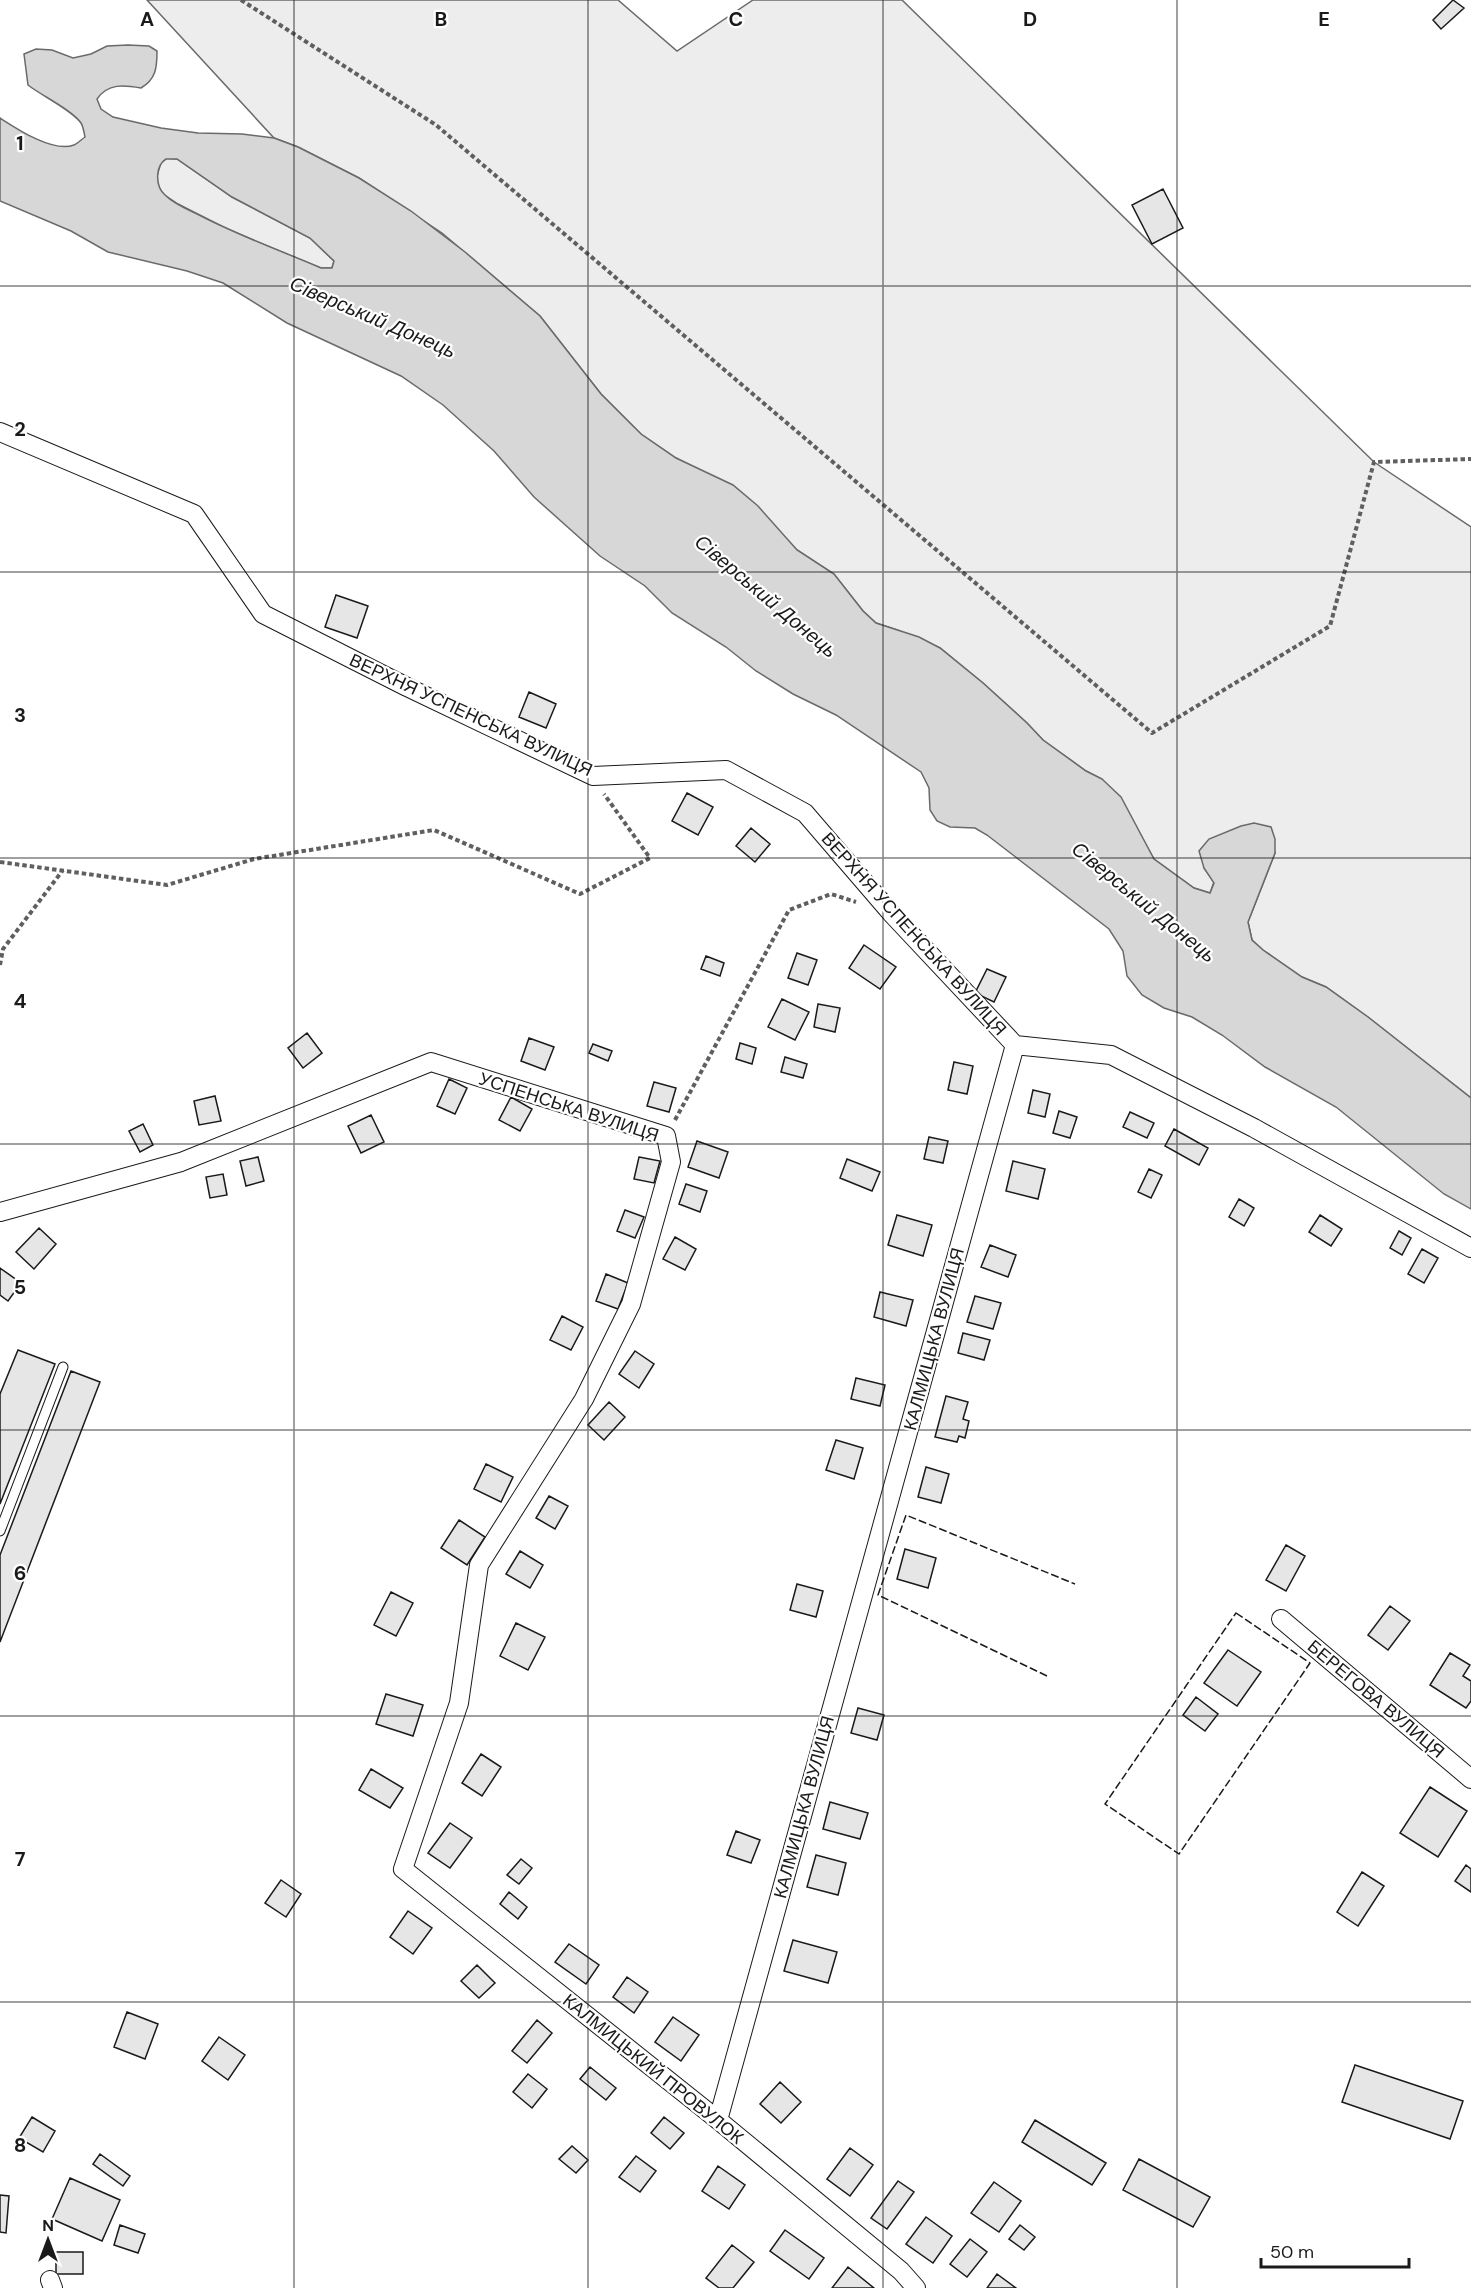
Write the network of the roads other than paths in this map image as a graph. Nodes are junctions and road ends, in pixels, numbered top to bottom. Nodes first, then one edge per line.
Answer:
1 (0, 432) edge
2 (1015, 1045) junction
3 (0, 1212) edge
4 (1471, 1248) edge
5 (63, 1367) dead end
6 (0, 1531) edge
7 (1281, 1619) dead end
8 (1471, 1779) edge
9 (404, 1869) joint
10 (718, 2120) junction
11 (916, 2288) edge

1 - 2 street, ВЕРХНЯ УСПЕНСЬКА ВУЛИЦЯ
2 - 4 street
2 - 10 street, КАЛМИЦЬКА ВУЛИЦЯ
3 - 9 street, УСПЕНСЬКА ВУЛИЦЯ
5 - 6 lane
7 - 8 street, БЕРЕГОВА ВУЛИЦЯ
9 - 10 street, КАЛМИЦЬКИЙ ПРОВУЛОК
10 - 11 street, КАЛМИЦЬКИЙ ПРОВУЛОК

